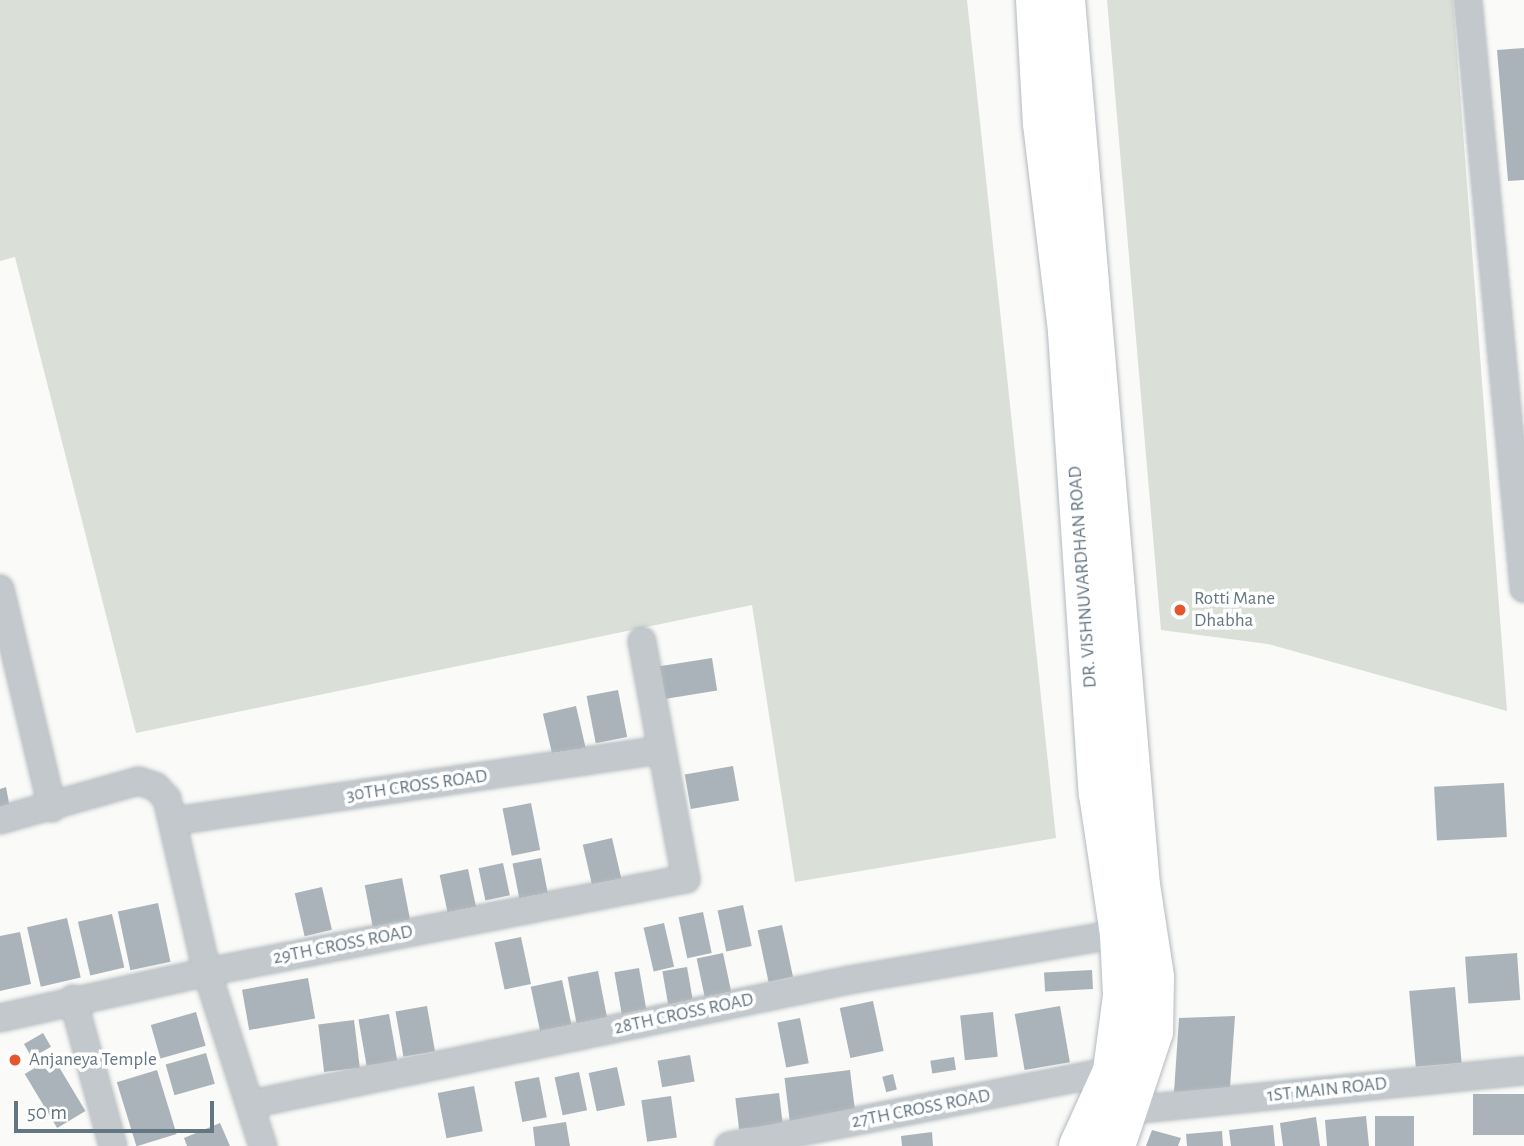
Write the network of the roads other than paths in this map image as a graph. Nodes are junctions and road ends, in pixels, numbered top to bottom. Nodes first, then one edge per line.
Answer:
1 (1035, 0) edge
2 (1066, 0) edge
3 (1468, 0) edge
4 (1524, 588) edge
5 (0, 589) edge
6 (642, 641) dead end
7 (660, 750) junction
8 (52, 808) junction
9 (0, 820) edge
10 (174, 821) junction
11 (1119, 934) junction
12 (207, 972) junction
13 (73, 999) junction
14 (0, 1018) edge
15 (1112, 1071) junction
16 (1524, 1071) edge
17 (250, 1104) junction
18 (1131, 1110) junction
19 (113, 1146) edge
20 (263, 1146) edge
21 (729, 1146) edge
22 (1078, 1146) edge
23 (1116, 1146) edge

1 - 11 main road, DR. VISHNUVARDHAN ROAD
2 - 18 main road, DR. VISHNUVARDHAN ROAD
3 - 4 street
5 - 8 street
6 - 7 street
7 - 10 street, 30TH CROSS ROAD
7 - 12 street, 29TH CROSS ROAD
8 - 9 street
8 - 10 street
10 - 12 street
11 - 15 main road, DR. VISHNUVARDHAN ROAD
11 - 17 street, 28TH CROSS ROAD
12 - 13 street, 29TH CROSS ROAD
12 - 17 street
13 - 14 street, 29TH CROSS ROAD
13 - 19 street
15 - 21 street, 27TH CROSS ROAD
15 - 22 main road, DR. VISHNUVARDHAN ROAD
16 - 18 street, 1ST MAIN ROAD
17 - 20 street
18 - 23 main road, DR. VISHNUVARDHAN ROAD

